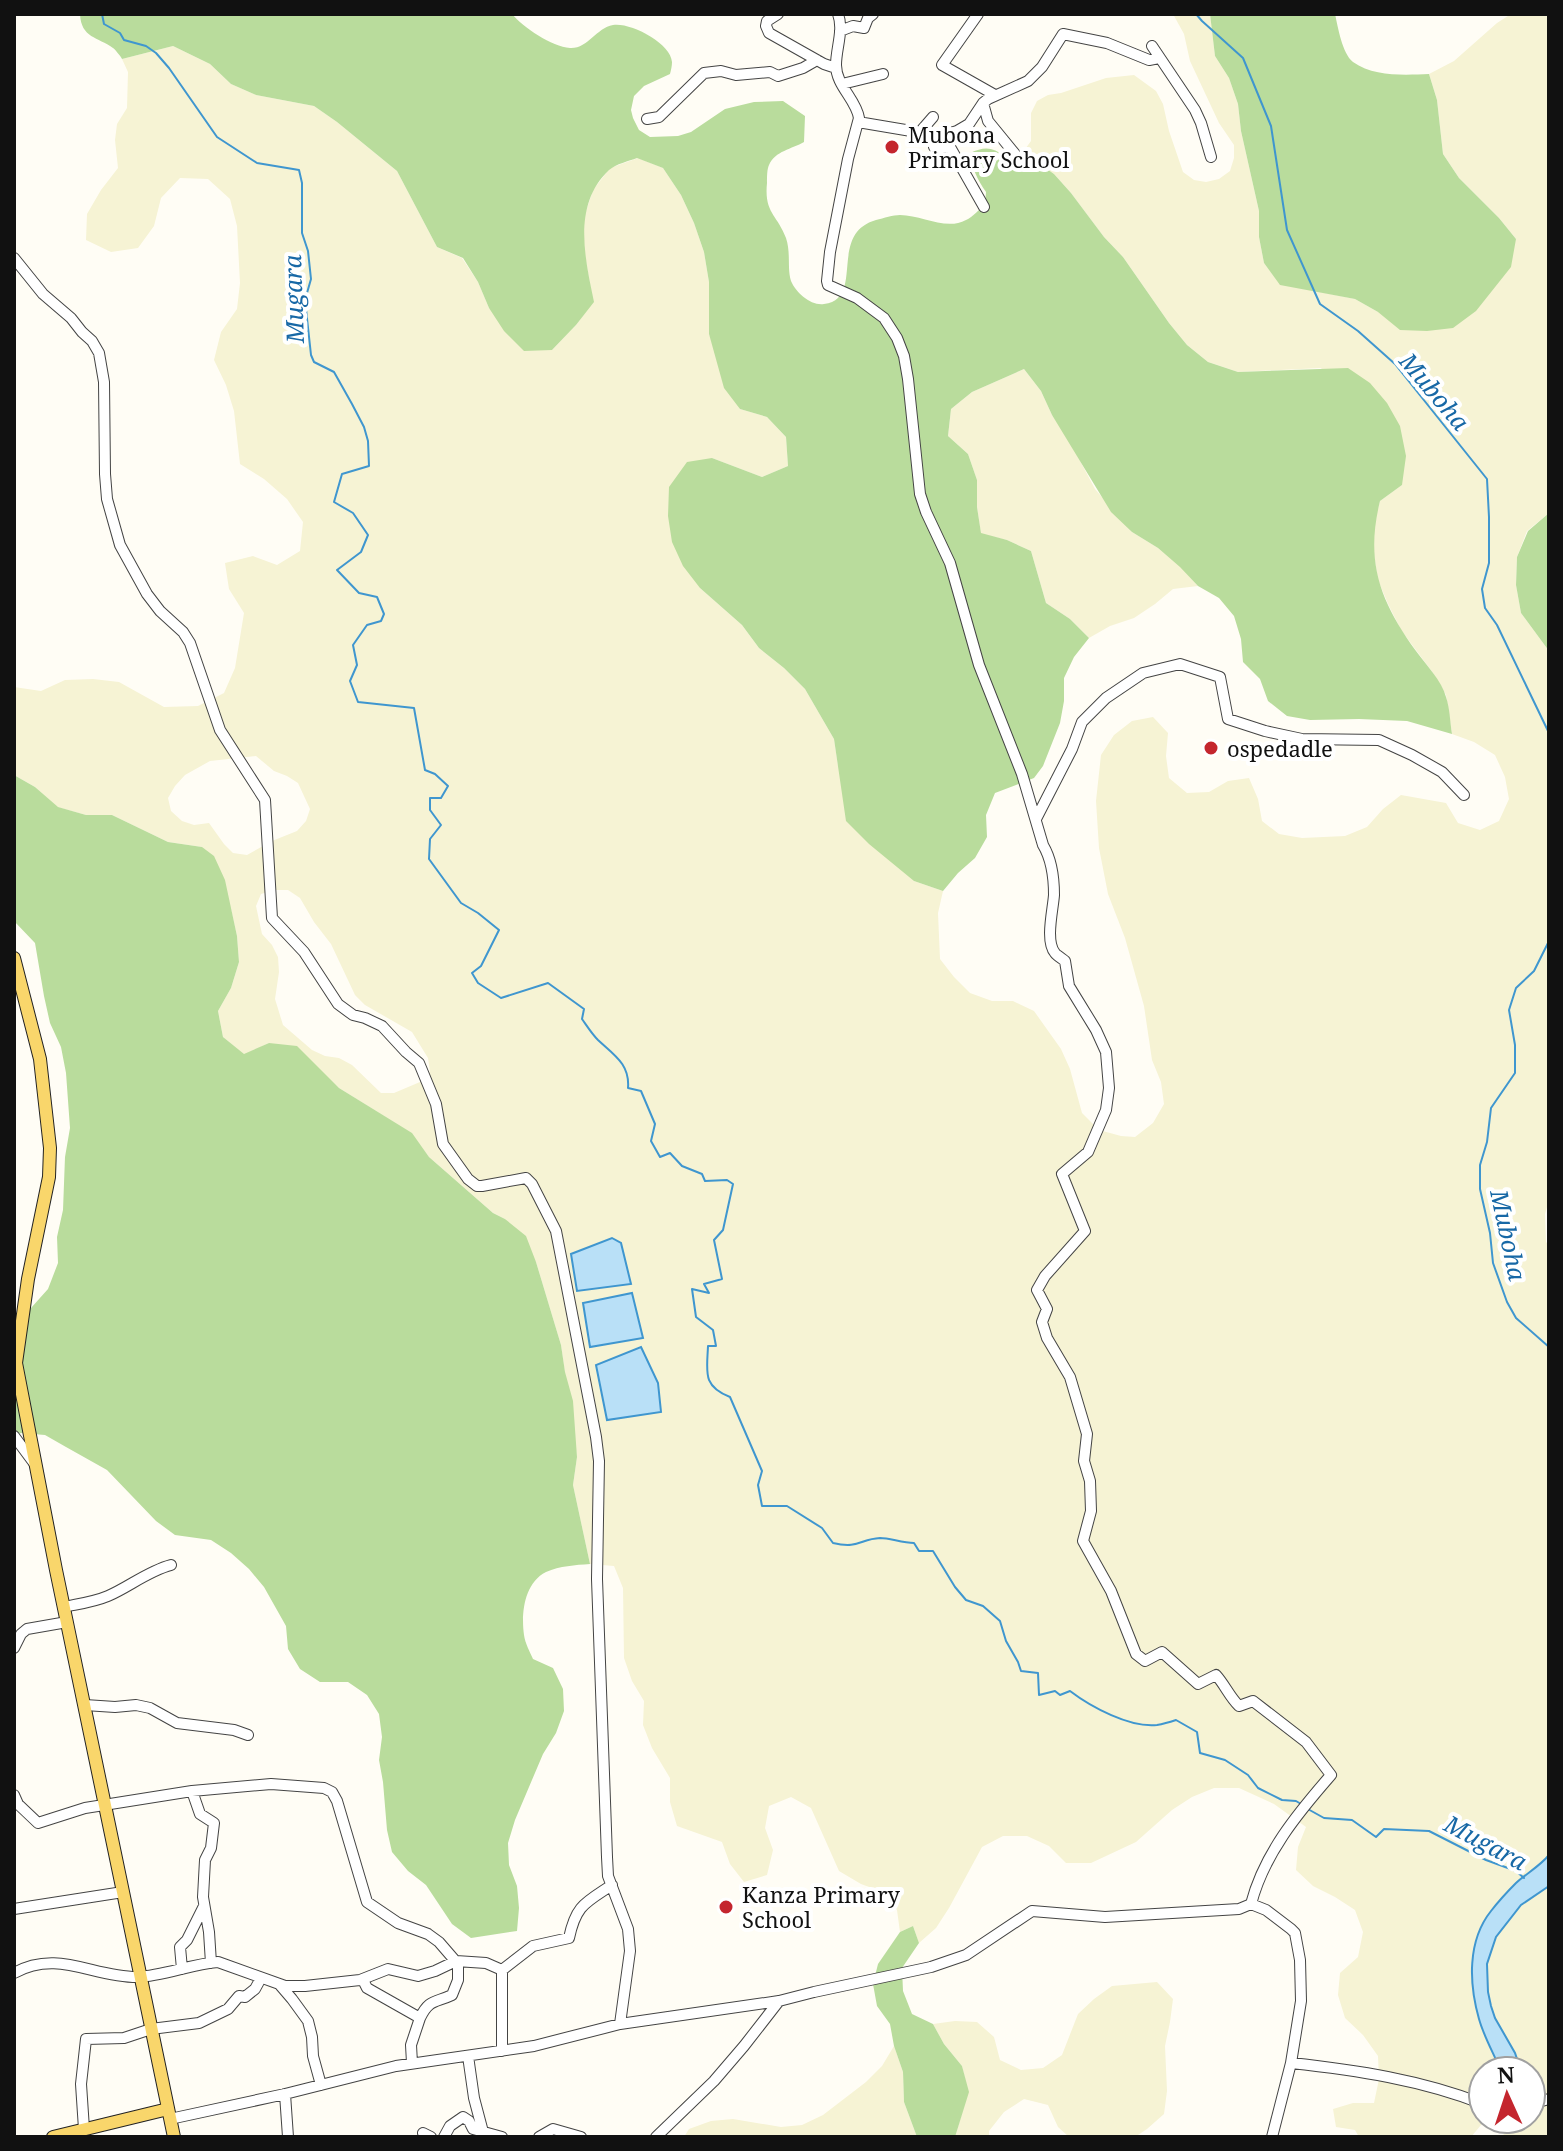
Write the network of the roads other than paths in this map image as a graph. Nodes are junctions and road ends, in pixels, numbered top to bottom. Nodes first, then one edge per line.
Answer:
1 (778, 14) edge
2 (838, 14) edge
3 (873, 14) edge
4 (978, 14) edge
5 (840, 31) junction
6 (1152, 46) dead end
7 (1159, 58) junction
8 (817, 60) junction
9 (836, 68) junction
10 (883, 74) dead end
11 (842, 84) junction
12 (995, 95) junction
13 (983, 103) junction
14 (933, 117) dead end
15 (647, 119) dead end
16 (858, 122) junction
17 (920, 132) junction
18 (941, 136) junction
19 (1015, 154) dead end
20 (1211, 157) dead end
21 (984, 207) dead end
22 (14, 258) edge
23 (1464, 795) dead end
24 (1036, 819) junction
25 (14, 958) edge
26 (14, 1436) edge
27 (34, 1463) junction
28 (171, 1565) dead end
29 (64, 1607) junction
30 (67, 1622) junction
31 (14, 1648) edge
32 (85, 1705) junction
33 (248, 1735) dead end
34 (192, 1791) junction
35 (14, 1795) edge
36 (105, 1805) junction
37 (612, 1885) junction
38 (123, 1892) junction
39 (1251, 1904) junction
40 (204, 1906) junction
41 (14, 1909) edge
42 (456, 1961) junction
43 (211, 1963) junction
44 (182, 1969) junction
45 (502, 1970) junction
46 (14, 1973) edge
47 (140, 1977) junction
48 (261, 1978) junction
49 (363, 1980) junction
50 (280, 1985) junction
51 (779, 2001) junction
52 (420, 2018) junction
53 (620, 2024) junction
54 (151, 2029) junction
55 (502, 2051) junction
56 (468, 2056) junction
57 (412, 2063) junction
58 (1291, 2063) junction
59 (321, 2085) junction
60 (285, 2094) junction
61 (1467, 2097) edge
62 (169, 2114) junction
63 (84, 2129) junction
64 (483, 2132) junction
65 (53, 2137) edge
66 (174, 2137) edge
67 (288, 2137) edge
68 (444, 2137) edge
69 (502, 2137) edge
70 (539, 2137) edge
71 (581, 2137) edge
72 (656, 2137) edge
73 (1272, 2137) edge

1 - 8 street
2 - 5 street
3 - 5 street
4 - 12 street
5 - 9 street
6 - 7 street
7 - 12 street
7 - 20 street
8 - 9 street
8 - 15 street
9 - 11 street
10 - 11 street
11 - 16 street
12 - 13 street
13 - 18 street
13 - 19 street
14 - 17 street
16 - 17 street
16 - 24 street
17 - 18 street
18 - 21 street
22 - 37 street
23 - 24 street
24 - 39 street
25 - 27 main road
26 - 27 street
27 - 29 main road
28 - 29 street
29 - 30 main road
30 - 31 street
30 - 32 main road
32 - 33 street
32 - 36 main road
34 - 36 street
34 - 40 street
34 - 42 street
35 - 36 street
36 - 38 main road
37 - 45 street
37 - 53 street
38 - 41 street
38 - 47 main road
39 - 51 street
39 - 58 street
40 - 43 street
40 - 44 street
42 - 45 street
42 - 49 street
42 - 52 street
43 - 44 street
43 - 48 street
44 - 47 street
45 - 55 street
46 - 47 street
47 - 54 main road
48 - 50 street
48 - 54 street
49 - 50 street
49 - 52 street
50 - 59 street
51 - 53 street
51 - 72 street
52 - 57 street
53 - 55 street
54 - 62 main road
54 - 63 street
55 - 56 street
56 - 57 street
56 - 64 street
57 - 59 street
58 - 61 street
58 - 73 street
59 - 60 street
60 - 62 street
60 - 67 street
62 - 63 main road
62 - 66 main road
63 - 65 main road
64 - 68 street
64 - 69 street
70 - 71 street

